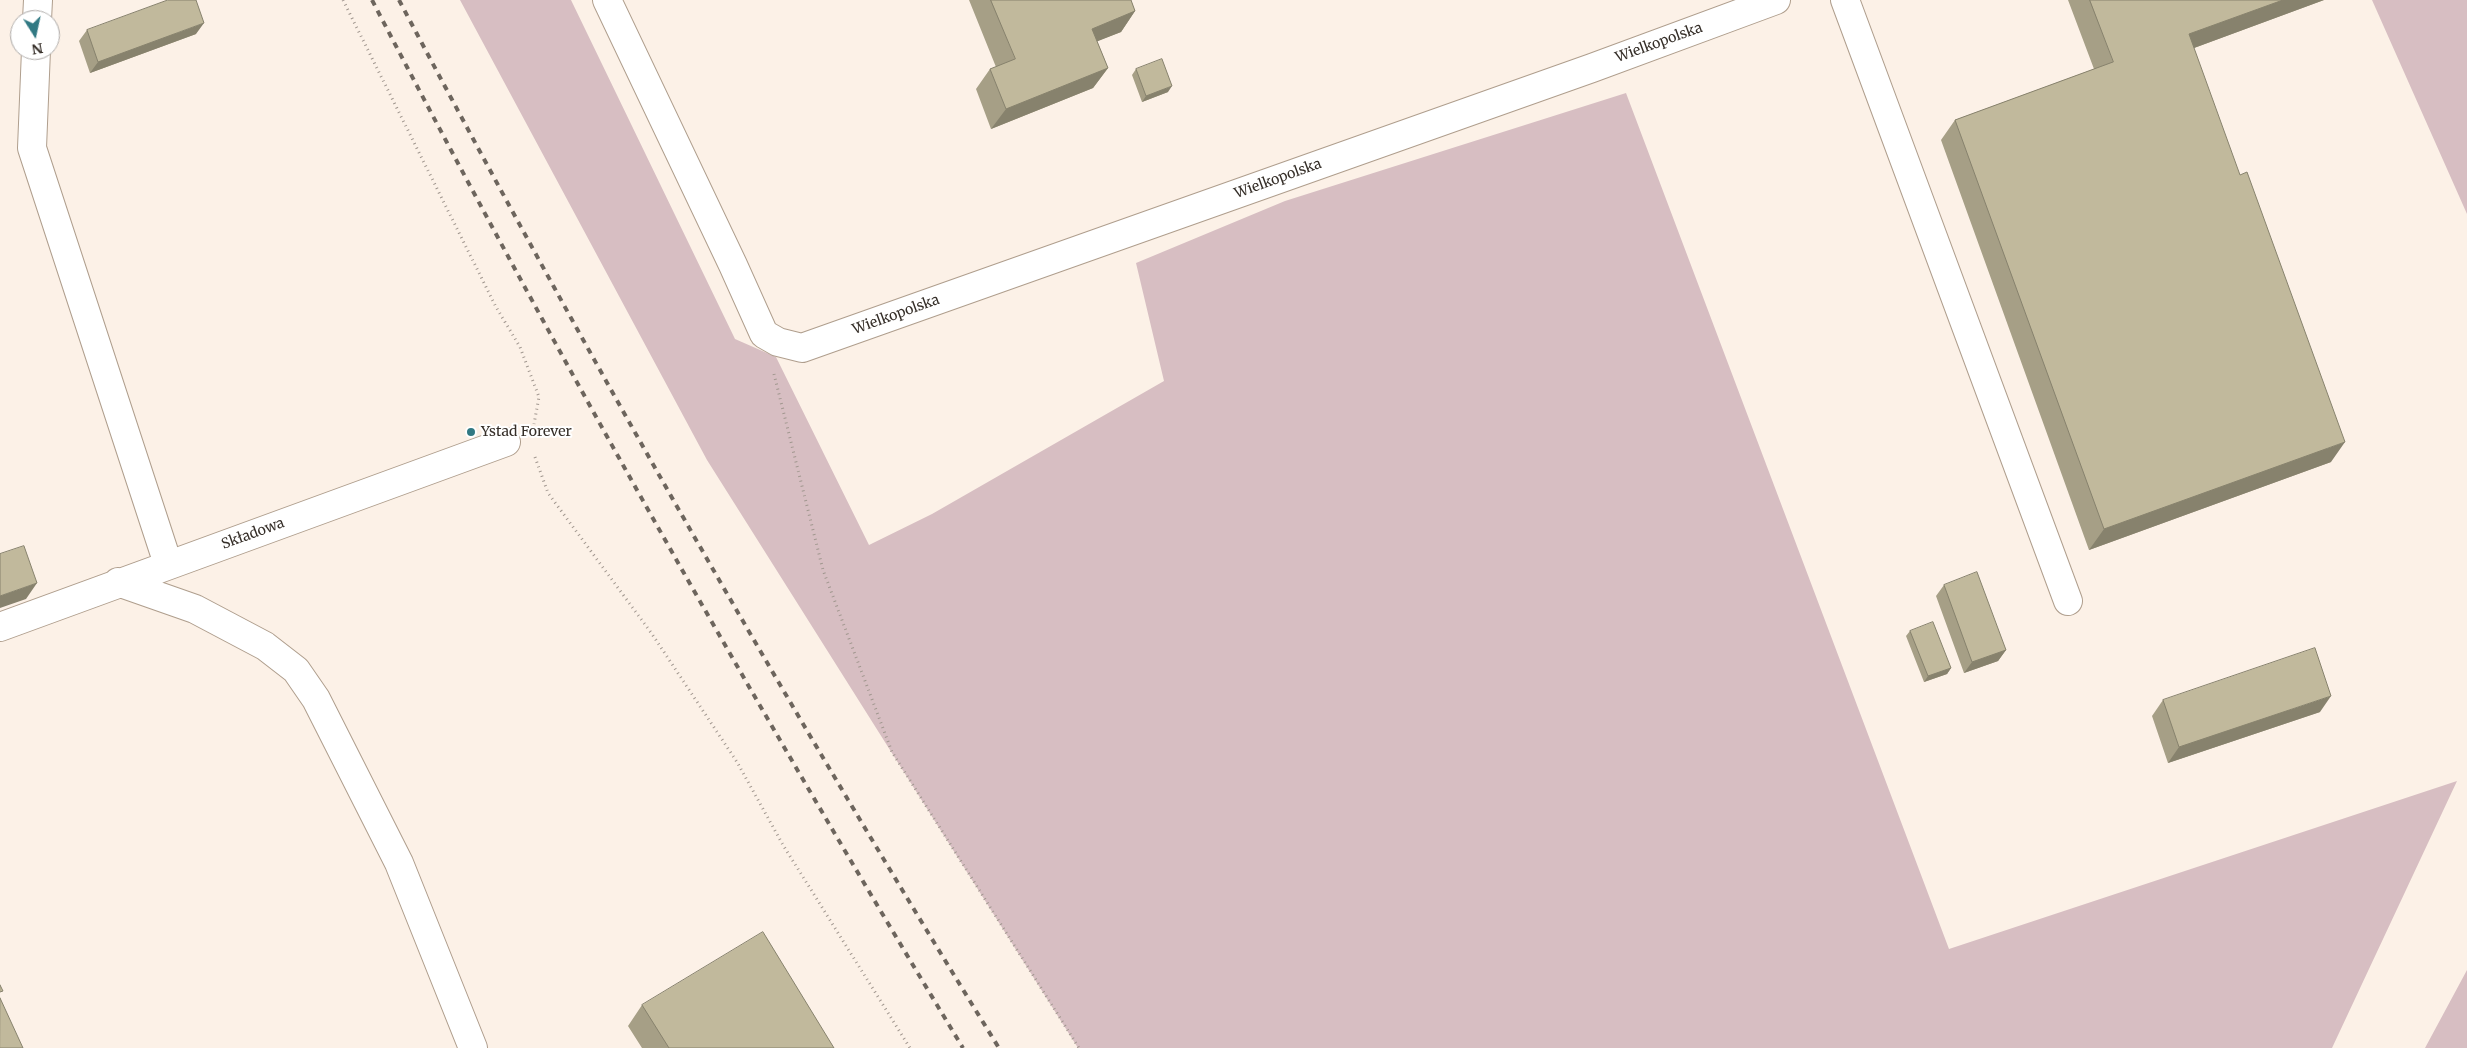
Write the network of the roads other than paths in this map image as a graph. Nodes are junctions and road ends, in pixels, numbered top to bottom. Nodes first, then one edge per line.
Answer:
1 (607, 0) edge
2 (1776, 0) edge
3 (1845, 0) edge
4 (36, 60) edge
5 (506, 442) dead end
6 (168, 564) junction
7 (118, 582) junction
8 (2068, 601) dead end
9 (0, 627) edge
10 (473, 1048) edge

1 - 2 street, Wielkopolska
3 - 8 street
4 - 6 street
5 - 6 street, Składowa
6 - 7 street, Składowa
7 - 9 street, Składowa
7 - 10 street

